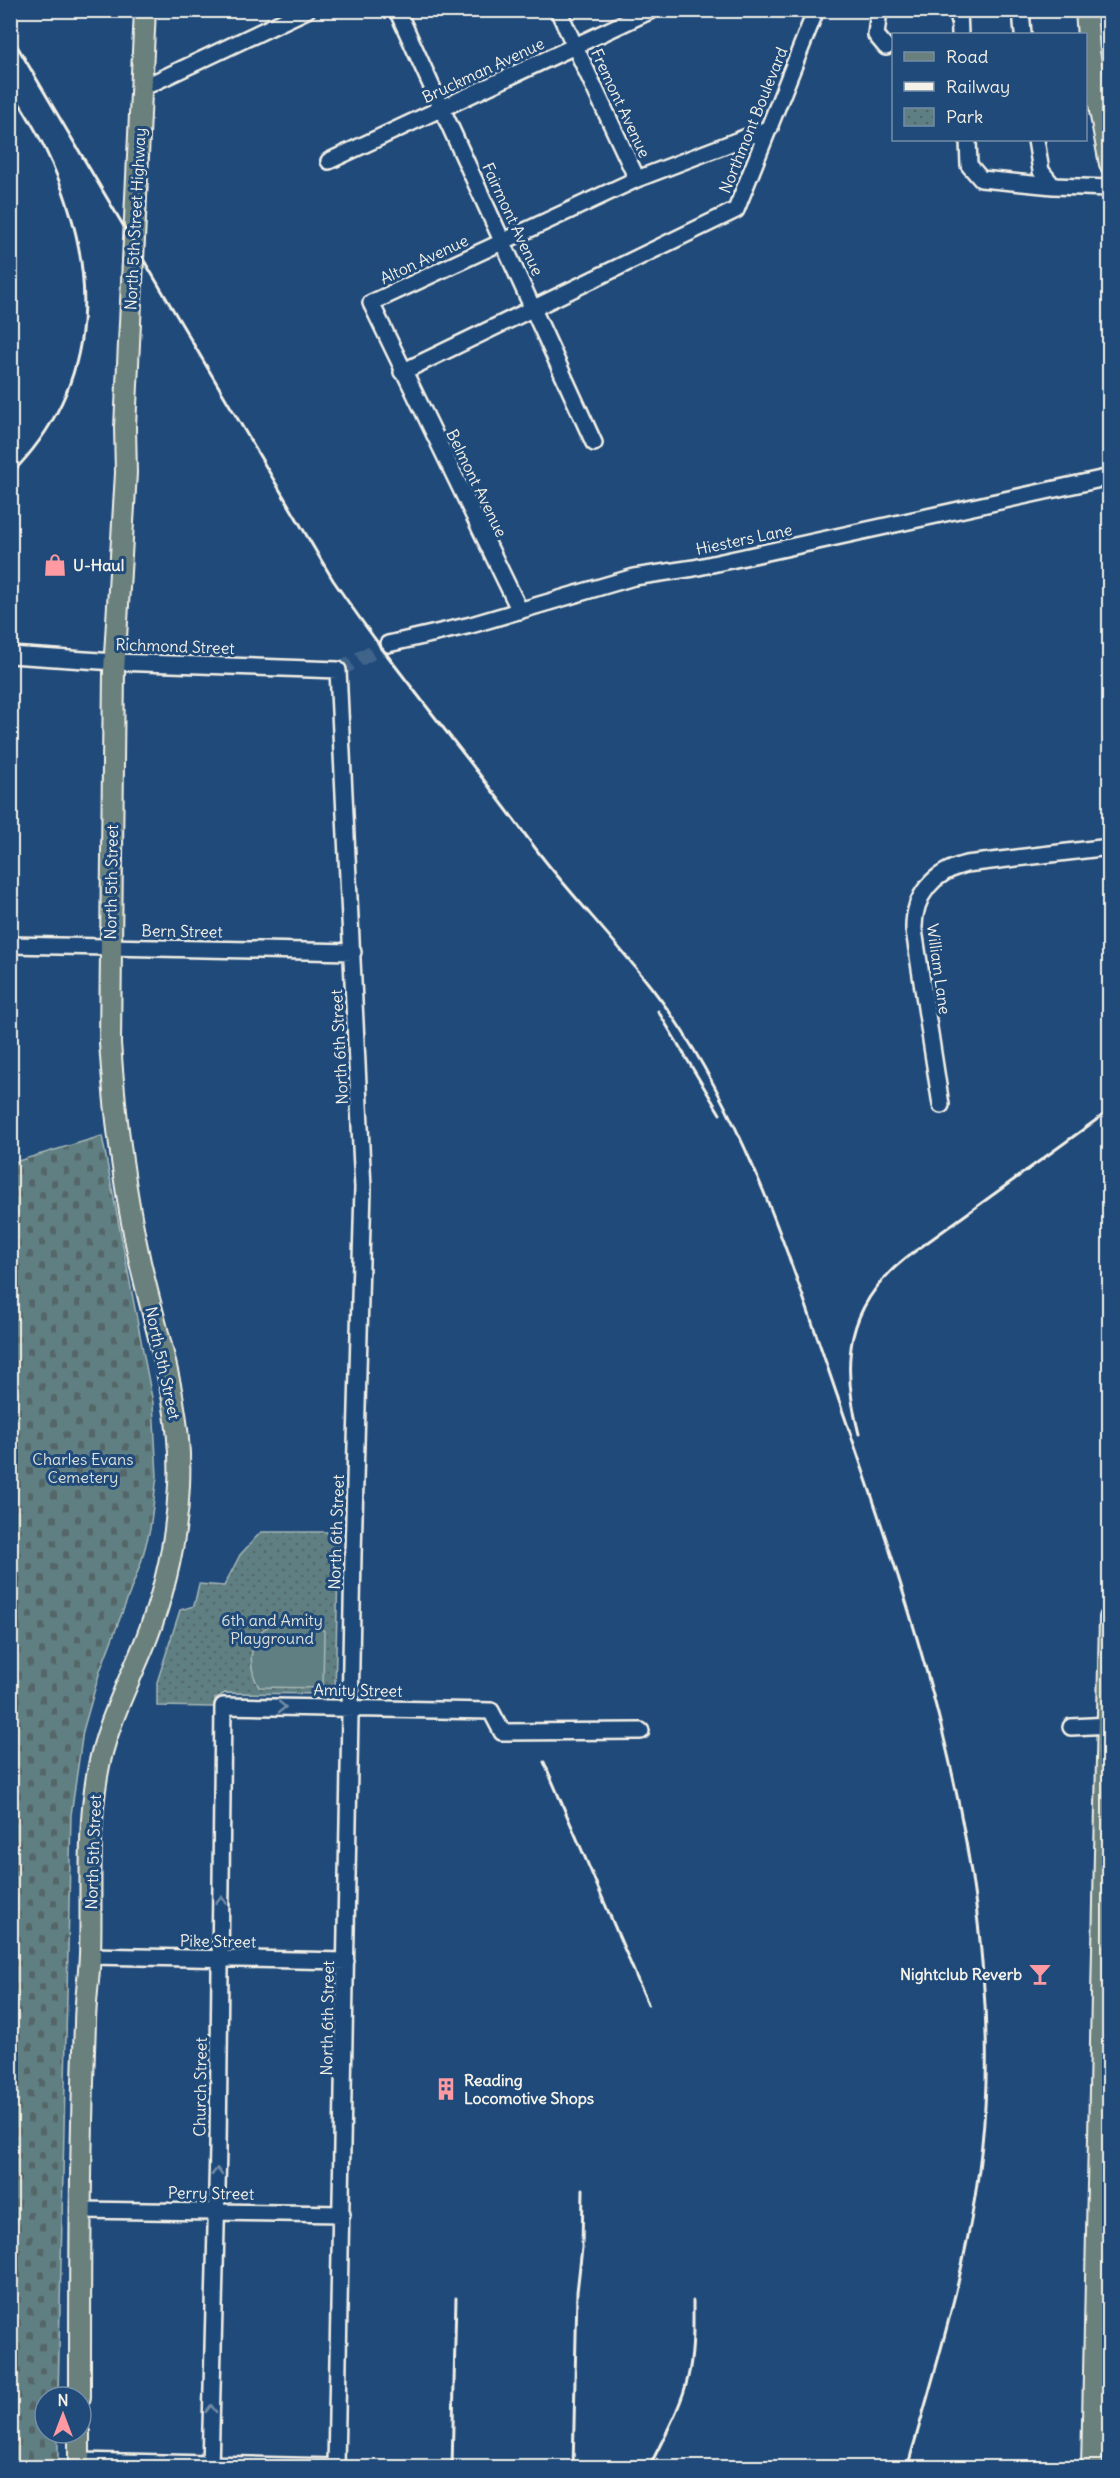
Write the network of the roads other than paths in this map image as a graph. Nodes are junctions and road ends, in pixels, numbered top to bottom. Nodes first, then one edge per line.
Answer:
1 (145, 10) edge
2 (307, 10) edge
3 (397, 10) edge
4 (558, 10) edge
5 (652, 10) edge
6 (816, 10) edge
7 (879, 10) edge
8 (959, 10) edge
9 (1021, 10) edge
10 (1086, 10) edge
11 (960, 33) edge
12 (1023, 33) edge
13 (575, 47) junction
14 (886, 47) dead end
15 (142, 87) junction
16 (442, 109) junction
17 (770, 128) junction
18 (968, 141) edge
19 (1036, 141) edge
20 (329, 161) dead end
21 (1110, 164) edge
22 (637, 179) junction
23 (1053, 186) junction
24 (1110, 188) edge
25 (504, 241) junction
26 (534, 309) junction
27 (402, 372) junction
28 (125, 427) joint
29 (594, 443) dead end
30 (1110, 477) edge
31 (520, 611) junction
32 (388, 644) tunnel mouth
33 (10, 655) edge
34 (115, 662) junction
35 (339, 669) joint
36 (1110, 847) edge
37 (10, 945) edge
38 (111, 947) junction
39 (353, 952) junction
40 (941, 1105) dead end
41 (1110, 1618) edge
42 (223, 1706) joint
43 (350, 1708) junction
44 (1108, 1725) edge
45 (1071, 1727) dead end
46 (641, 1731) dead end
47 (90, 1956) junction
48 (220, 1959) junction
49 (346, 1961) junction
50 (1106, 1978) edge
51 (81, 2210) junction
52 (216, 2212) junction
53 (342, 2214) junction
54 (1103, 2230) edge
55 (80, 2385) edge
56 (80, 2445) edge
57 (79, 2464) edge
58 (210, 2466) edge
59 (336, 2467) edge
60 (1092, 2468) edge

1 - 15 main road, North 5th Street Highway
2 - 15 street
3 - 16 street, Fairmont Avenue
4 - 13 street, Fremont Avenue
5 - 13 street, Bruckman Avenue
6 - 17 street, Northmont Boulevard
7 - 14 street
8 - 11 street
9 - 12 street
10 - 21 main road
13 - 16 street, Bruckman Avenue
13 - 22 street, Fremont Avenue
15 - 28 main road, North 5th Street Highway
16 - 20 street, Bruckman Avenue
16 - 25 street, Fairmont Avenue
17 - 22 street, Alton Avenue
17 - 26 street, Northmont Boulevard
18 - 23 street
19 - 23 street
22 - 25 street, Alton Avenue
23 - 24 street
25 - 26 street, Fairmont Avenue
25 - 27 street, Alton Avenue
26 - 27 street
26 - 29 street, Fairmont Avenue
27 - 31 street, Belmont Avenue
28 - 34 main road, North 5th Street
30 - 31 street, Hiesters Lane
31 - 32 street, Hiesters Lane
33 - 34 street, Richmond Street
34 - 35 street, Richmond Street
34 - 38 main road, North 5th Street
35 - 39 street, North 6th Street
36 - 40 street, William Lane
37 - 38 street, Bern Street
38 - 39 street, Bern Street
38 - 47 main road, North 5th Street
39 - 43 street, North 6th Street
41 - 44 main road
42 -> 43 street, Amity Street
48 -> 42 street, Church Street
43 - 46 street, Amity Street
43 - 49 street, North 6th Street
44 - 45 street
44 - 50 main road
47 - 48 street, Pike Street
47 - 51 main road, North 5th Street
48 - 49 street, Pike Street
52 -> 48 street, Church Street
49 - 53 street, North 6th Street
50 - 54 main road
51 - 52 street, Perry Street
51 - 55 main road, North 5th Street
52 - 53 street, Perry Street
58 -> 52 street, Church Street
53 - 59 street, North 6th Street
54 - 60 main road
56 - 57 main road
57 - 58 street
58 - 59 street

